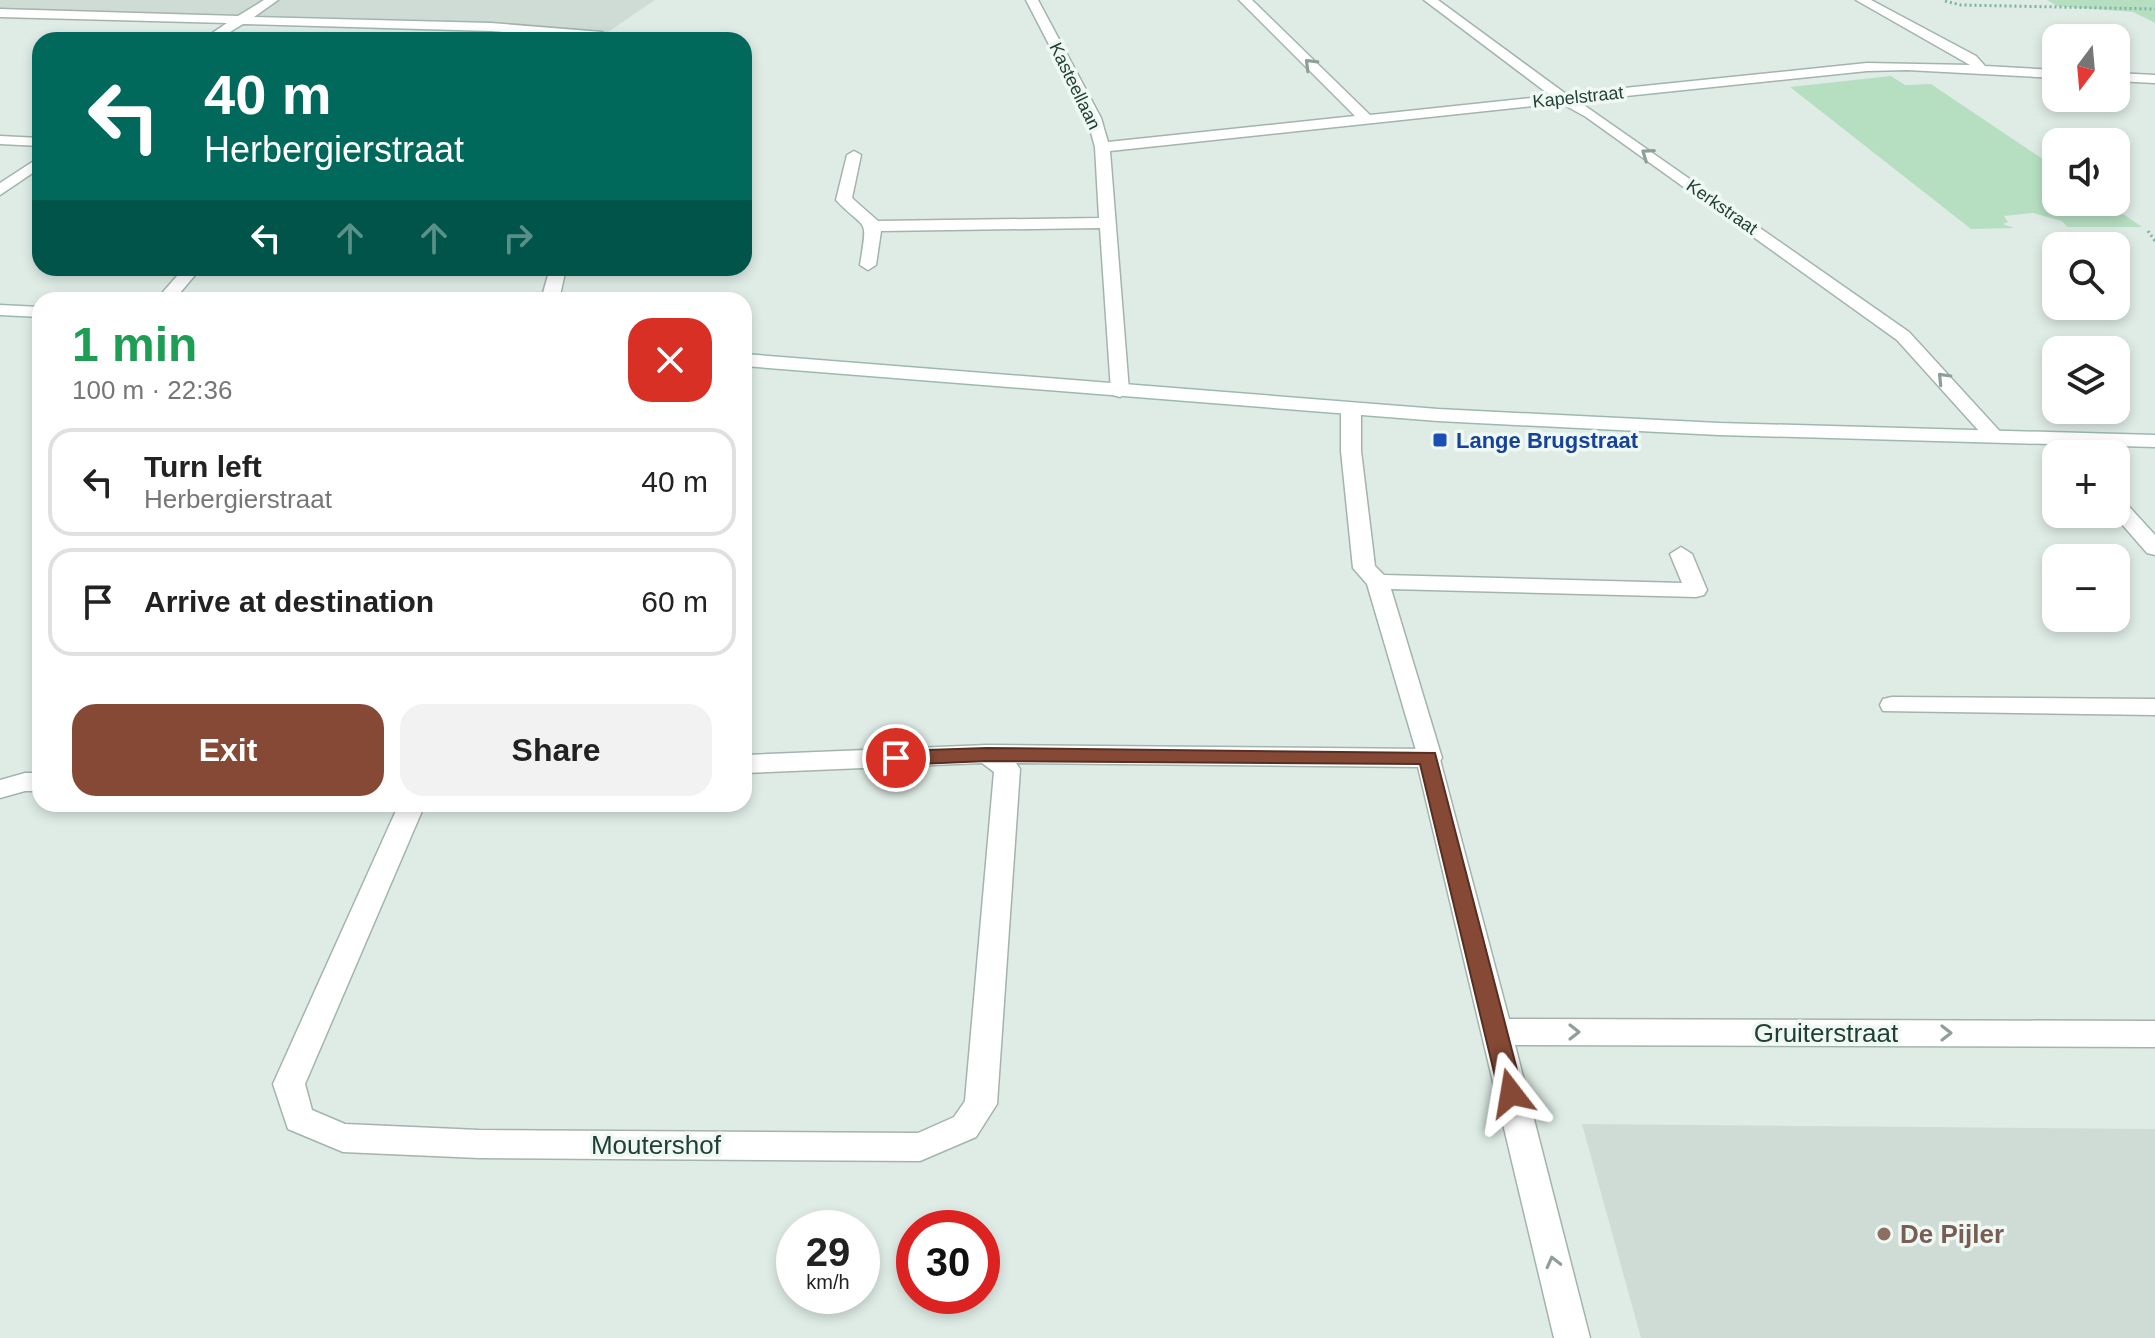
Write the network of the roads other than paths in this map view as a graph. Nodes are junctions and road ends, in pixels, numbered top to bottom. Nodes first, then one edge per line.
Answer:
1 (272, 0) edge
2 (1032, 0) edge
3 (1245, 0) edge
4 (1430, 0) edge
5 (1862, 0) edge
6 (0, 13) edge
7 (235, 21) junction
8 (219, 32) edge
9 (553, 32) edge
10 (1981, 70) junction
11 (2042, 73) edge
12 (2130, 78) edge
13 (2155, 79) edge
14 (1564, 99) junction
15 (1366, 119) junction
16 (0, 140) edge
17 (32, 142) edge
18 (1102, 147) junction
19 (854, 155) dead end
20 (32, 167) edge
21 (0, 190) edge
22 (1107, 223) junction
23 (873, 226) junction
24 (868, 265) dead end
25 (186, 276) edge
26 (172, 292) edge
27 (0, 310) edge
28 (32, 312) edge
29 (752, 361) edge
30 (1120, 391) junction
31 (1351, 409) junction
32 (1995, 437) junction
33 (2155, 441) edge
34 (2130, 442) edge
35 (2042, 443) edge
36 (2130, 520) edge
37 (2155, 548) edge
38 (1681, 554) dead end
39 (1378, 582) junction
40 (1892, 705) dead end
41 (2155, 707) edge
42 (987, 754) junction
43 (1429, 758) junction
44 (752, 764) edge
45 (32, 782) edge
46 (0, 789) edge
47 (408, 812) edge
48 (1496, 1032) junction
49 (2155, 1034) edge
50 (1572, 1338) edge

1 - 7 street
2 - 18 street, Kasteellaan
15 -> 3 street
4 - 14 street, Kerkstraat
5 - 10 street
6 - 7 street
7 - 8 street
7 - 9 street
10 - 11 street, Kapelstraat
10 - 14 street, Kapelstraat
12 - 13 street
14 - 15 street, Kapelstraat
32 -> 14 street, Kerkstraat
15 - 18 street, Kapelstraat
16 - 17 street
18 - 22 street, Kasteellaan
19 - 23 street
20 - 21 street
22 - 23 street
22 - 30 street, Kasteellaan
23 - 24 street
25 - 26 street
27 - 28 street
29 - 30 street
30 - 31 street
31 - 32 street
31 - 39 street
32 - 35 street
33 - 34 street
36 - 37 street
38 - 39 street
39 - 43 street
40 - 41 street
42 - 43 street
42 - 44 street
42 - 47 street, Moutershof
43 - 48 street
45 - 46 street
48 -> 49 street, Gruiterstraat
50 -> 48 street

